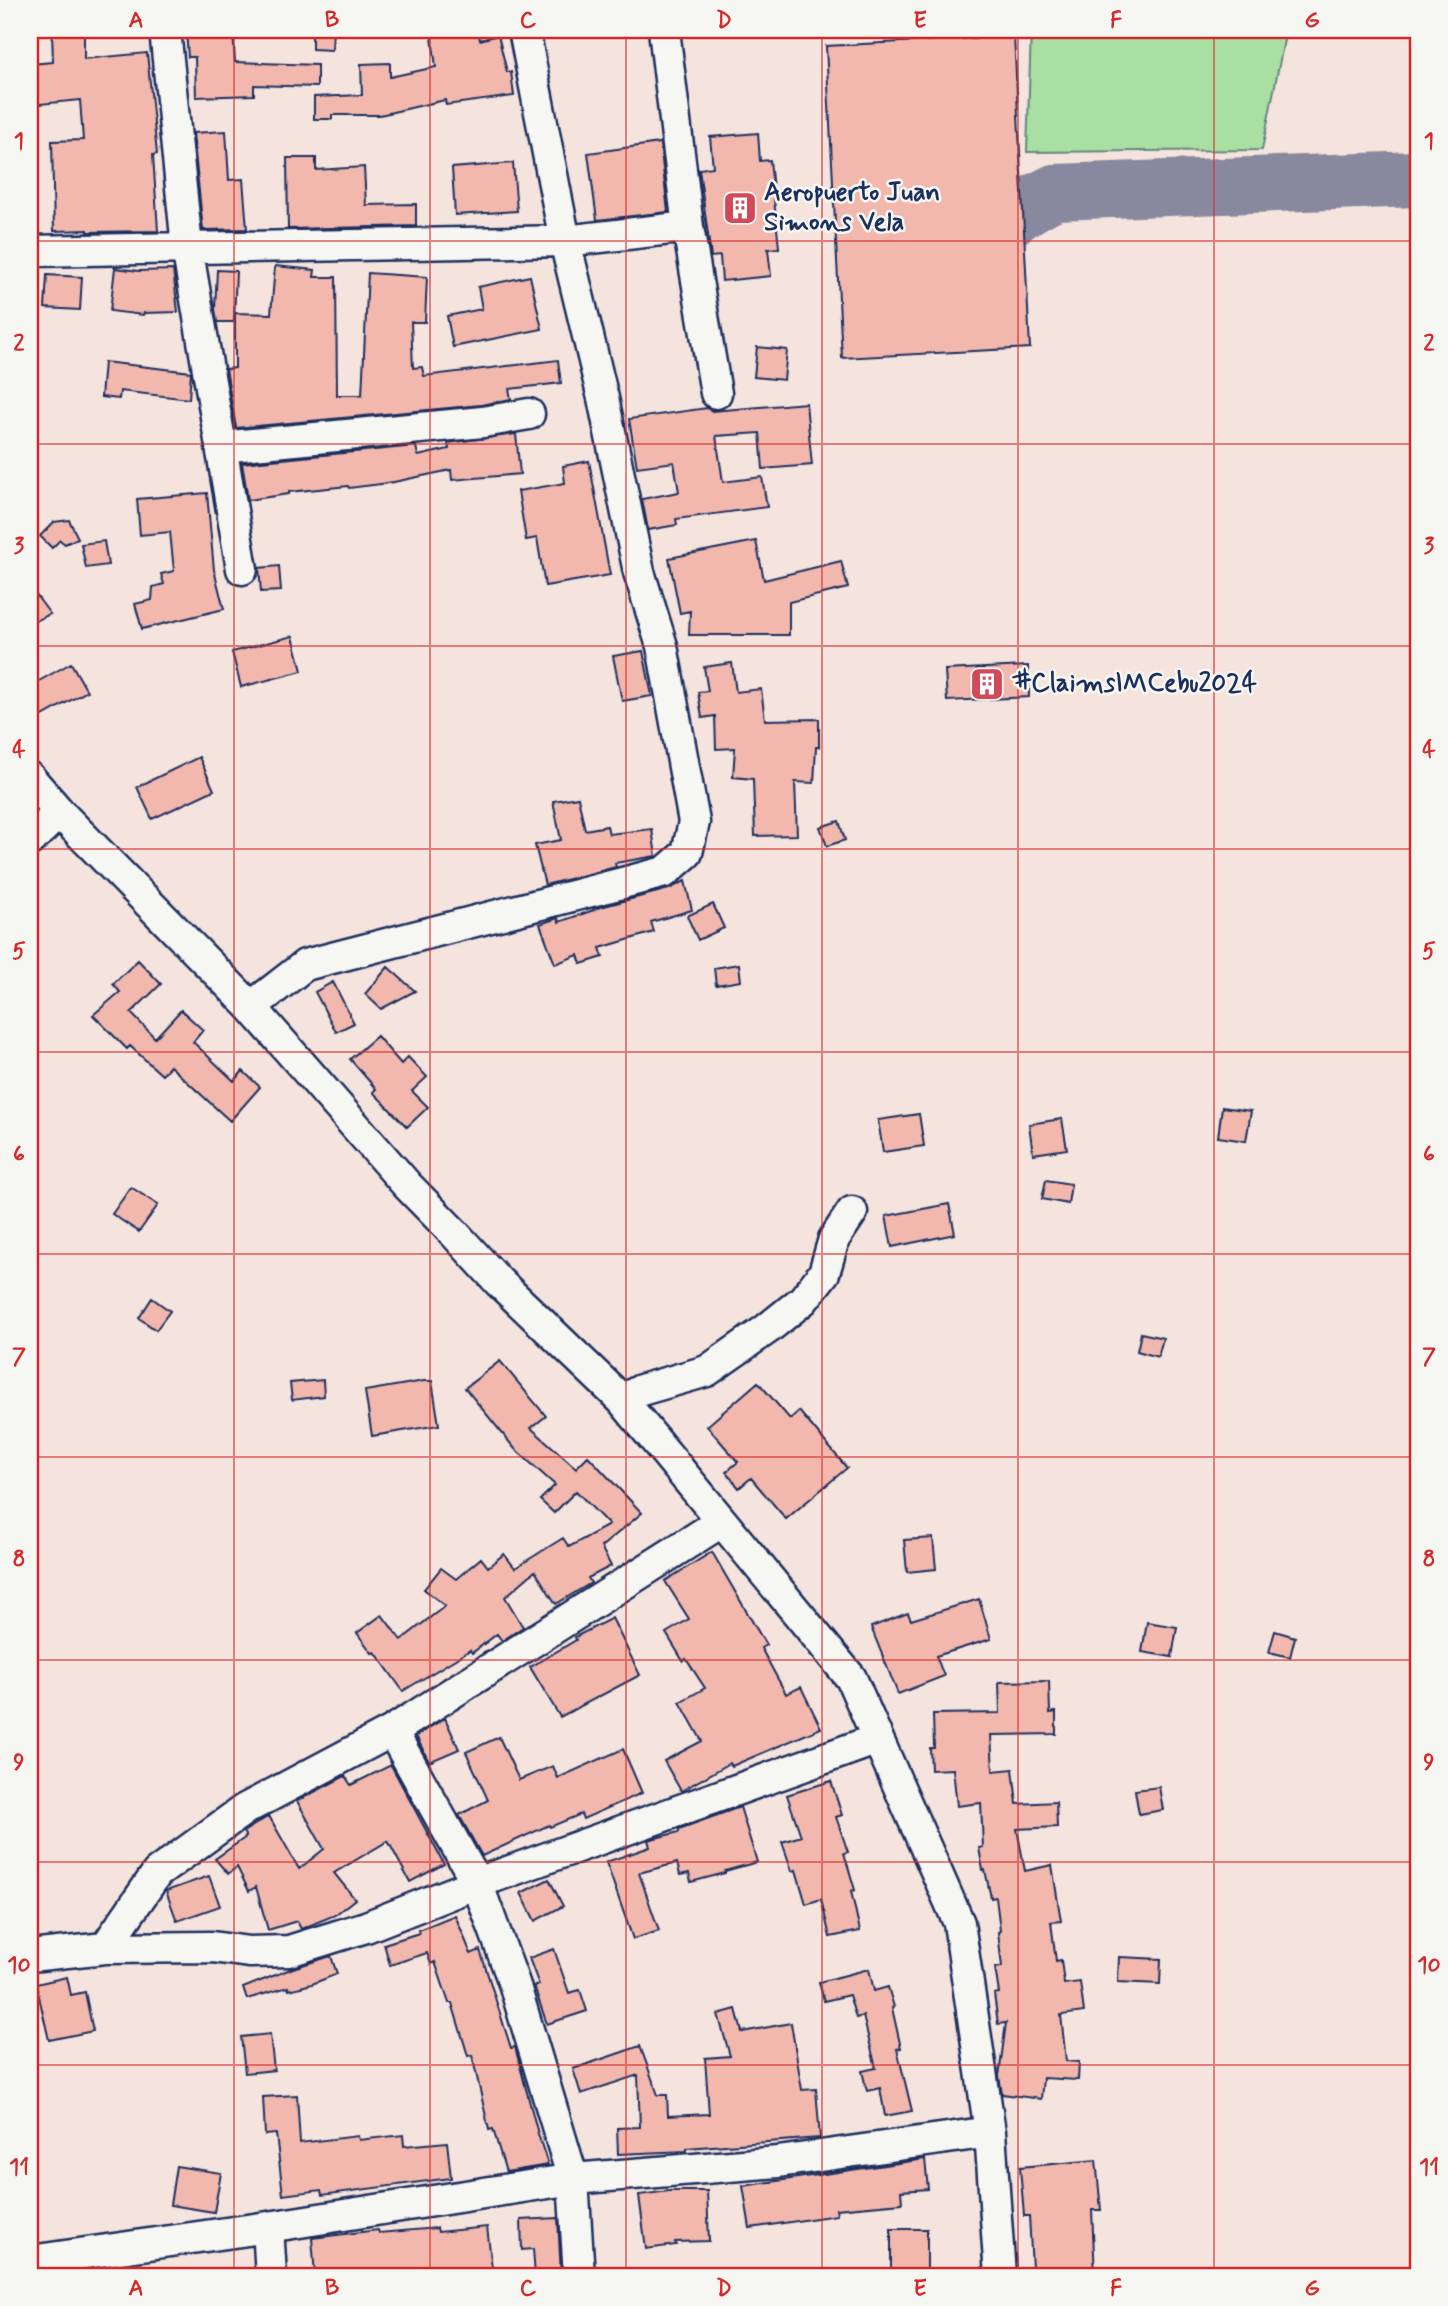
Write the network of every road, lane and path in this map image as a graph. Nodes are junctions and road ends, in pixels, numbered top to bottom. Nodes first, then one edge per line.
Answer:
1 (165, 30) edge
2 (524, 30) edge
3 (664, 30) edge
4 (688, 227) junction
5 (565, 241) junction
6 (187, 247) junction
7 (30, 251) edge
8 (716, 393) dead end
9 (529, 414) dead end
10 (221, 447) junction
11 (242, 569) dead end
12 (30, 778) edge
13 (62, 815) junction
14 (30, 840) edge
15 (251, 1007) junction
16 (852, 1212) dead end
17 (622, 1400) junction
18 (722, 1522) junction
19 (392, 1731) junction
20 (877, 1739) junction
21 (477, 1884) junction
22 (104, 1948) junction
23 (30, 1956) edge
24 (990, 2132) junction
25 (573, 2179) junction
26 (268, 2227) junction
27 (30, 2261) edge
28 (271, 2276) edge
29 (579, 2276) edge
30 (1000, 2276) edge

1 - 6 street
2 - 5 street
3 - 4 street
4 - 5 street
4 - 8 street
5 - 6 street
5 - 15 street
6 - 7 street
6 - 10 street
9 - 10 street
10 - 11 street
12 - 13 street
13 - 14 street
13 - 15 street
15 - 17 street
16 - 17 street
17 - 18 street
18 - 19 street
18 - 20 street
19 - 21 street
19 - 22 street
20 - 21 street
20 - 24 street
21 - 22 street
21 - 25 street
22 - 23 street
24 - 25 street
24 - 30 street
25 - 26 street
25 - 29 street
26 - 27 street
26 - 28 street

